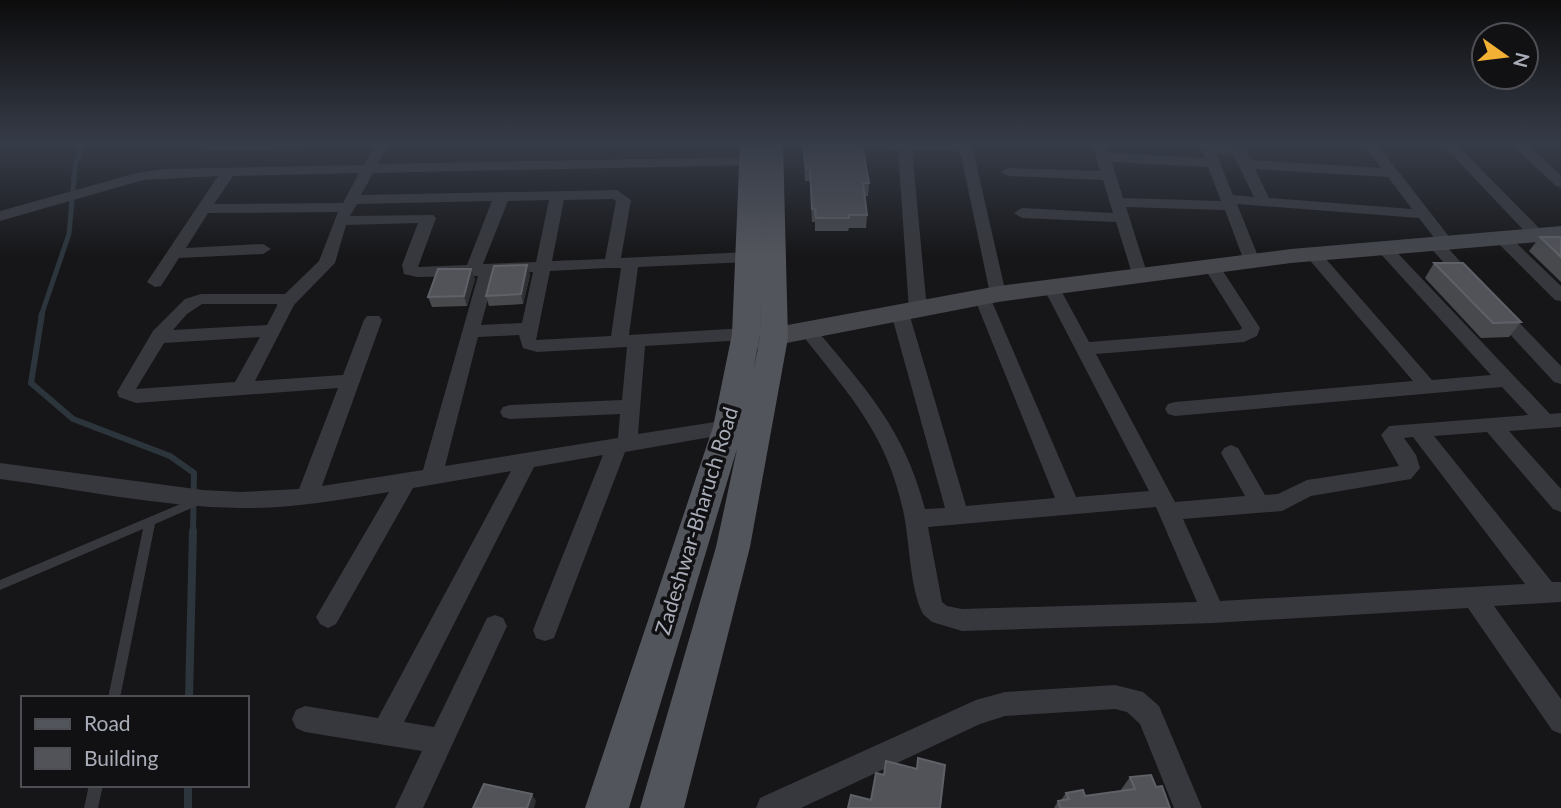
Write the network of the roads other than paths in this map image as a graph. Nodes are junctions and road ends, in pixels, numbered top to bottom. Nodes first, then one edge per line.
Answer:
1 (121, 182) edge
2 (222, 182) edge
3 (360, 182) edge
4 (472, 182) edge
5 (755, 182) edge
6 (757, 182) edge
7 (906, 182) edge
8 (972, 182) edge
9 (1111, 182) edge
10 (1221, 182) edge
11 (1254, 182) edge
12 (1400, 182) edge
13 (1486, 182) edge
14 (558, 195) junction
15 (502, 196) junction
16 (468, 197) junction
17 (1116, 202) junction
18 (1264, 202) junction
19 (1229, 203) junction
20 (203, 209) junction
21 (346, 209) junction
22 (1022, 214) dead end
23 (1424, 214) junction
24 (0, 216) edge
25 (1122, 218) junction
26 (1561, 233) edge
27 (1536, 235) junction
28 (1502, 238) junction
29 (1441, 243) junction
30 (1384, 248) junction
31 (263, 249) dead end
32 (174, 253) junction
33 (1313, 254) junction
34 (748, 257) junction
35 (1252, 261) junction
36 (630, 264) junction
37 (612, 265) junction
38 (1211, 266) junction
39 (543, 268) junction
40 (480, 271) junction
41 (1140, 276) junction
42 (155, 282) dead end
43 (1051, 287) junction
44 (990, 296) junction
45 (1561, 296) edge
46 (287, 302) junction
47 (909, 312) junction
48 (373, 320) dead end
49 (529, 329) junction
50 (271, 331) junction
51 (471, 331) junction
52 (809, 332) junction
53 (160, 337) junction
54 (754, 338) junction
55 (628, 341) junction
56 (1084, 349) junction
57 (1561, 377) edge
58 (1506, 380) junction
59 (351, 381) junction
60 (1428, 387) junction
61 (241, 389) junction
62 (630, 407) junction
63 (1175, 409) dead end
64 (510, 412) dead end
65 (1553, 421) edge
66 (1492, 425) junction
67 (729, 427) junction
68 (1418, 429) junction
69 (622, 445) junction
70 (1231, 453) dead end
71 (527, 461) junction
72 (0, 471) edge
73 (432, 477) junction
74 (406, 481) junction
75 (307, 497) junction
76 (204, 498) junction
77 (1259, 503) junction
78 (1561, 503) edge
79 (1166, 505) junction
80 (1069, 506) junction
81 (958, 515) junction
82 (914, 519) junction
83 (150, 521) junction
84 (0, 585) edge
85 (1553, 593) edge
86 (1474, 597) junction
87 (1213, 612) junction
88 (328, 617) dead end
89 (495, 626) dead end
90 (545, 631) dead end
91 (114, 696) edge
92 (305, 719) dead end
93 (1561, 721) edge
94 (385, 732) junction
95 (438, 741) junction
96 (96, 787) edge
97 (91, 808) edge
98 (409, 808) edge
99 (607, 808) edge
100 (662, 808) edge
101 (770, 808) edge
102 (1188, 808) edge

1 - 24 street
2 - 20 street
3 - 21 street
4 - 16 street
5 - 34 main road, Zadeshwar-Bharuch Road
6 - 54 main road, Zadeshwar-Bharuch Road
7 - 47 street
8 - 44 street
9 - 17 street
10 - 19 street
11 - 18 street
12 - 23 street
13 - 27 street
14 - 15 street
14 - 37 street
14 - 39 street
15 - 16 street
15 - 40 street
16 - 21 street
17 - 19 street
17 - 25 street
18 - 19 street
18 - 23 street
19 - 35 street
20 - 21 street
20 - 32 street
21 - 40 street
21 - 46 street
22 - 25 street
23 - 29 street
25 - 41 street
26 - 27 main road
27 - 28 main road
28 - 29 main road
28 - 45 street
29 - 30 main road
29 - 57 street
30 - 33 main road
30 - 58 street
31 - 32 street
32 - 42 street
33 - 35 main road
33 - 60 street
34 - 36 street
34 - 54 main road, Zadeshwar-Bharuch Road
35 - 38 main road
36 - 37 street
36 - 55 street
37 - 39 street
38 - 41 main road
38 - 56 street
39 - 40 street
39 - 49 street
40 - 51 street
41 - 43 main road
43 - 44 main road
43 - 56 street
44 - 47 main road
44 - 80 street
46 - 50 street
46 - 53 street
47 - 52 main road
47 - 81 street
48 - 59 street
49 - 51 street
49 - 55 street
50 - 53 street
50 - 61 street
51 - 73 street
52 - 54 main road
52 - 82 street
53 - 61 street
54 - 55 street
54 - 67 main road, Zadeshwar-Bharuch Road
54 - 100 main road, Zadeshwar-Bharuch Road
55 - 62 street
56 - 79 street
58 - 60 street
58 - 65 street
59 - 61 street
59 - 75 street
60 - 63 street
62 - 64 street
62 - 69 street
65 - 66 street
66 - 68 street
66 - 78 street
67 - 69 street
67 - 99 main road, Zadeshwar-Bharuch Road
68 - 77 street
68 - 85 street
69 - 71 street
69 - 90 street
70 - 77 street
71 - 73 street
71 - 94 street
72 - 76 street
73 - 74 street
74 - 75 street
74 - 88 street
75 - 76 street
76 - 83 lane
77 - 79 street
79 - 80 street
79 - 87 street
80 - 81 street
81 - 82 street
82 - 87 street
83 - 84 lane
83 - 91 lane
85 - 86 street
86 - 87 street
86 - 93 street
89 - 95 street
92 - 94 street
94 - 95 street
95 - 98 street
96 - 97 lane
101 - 102 street

